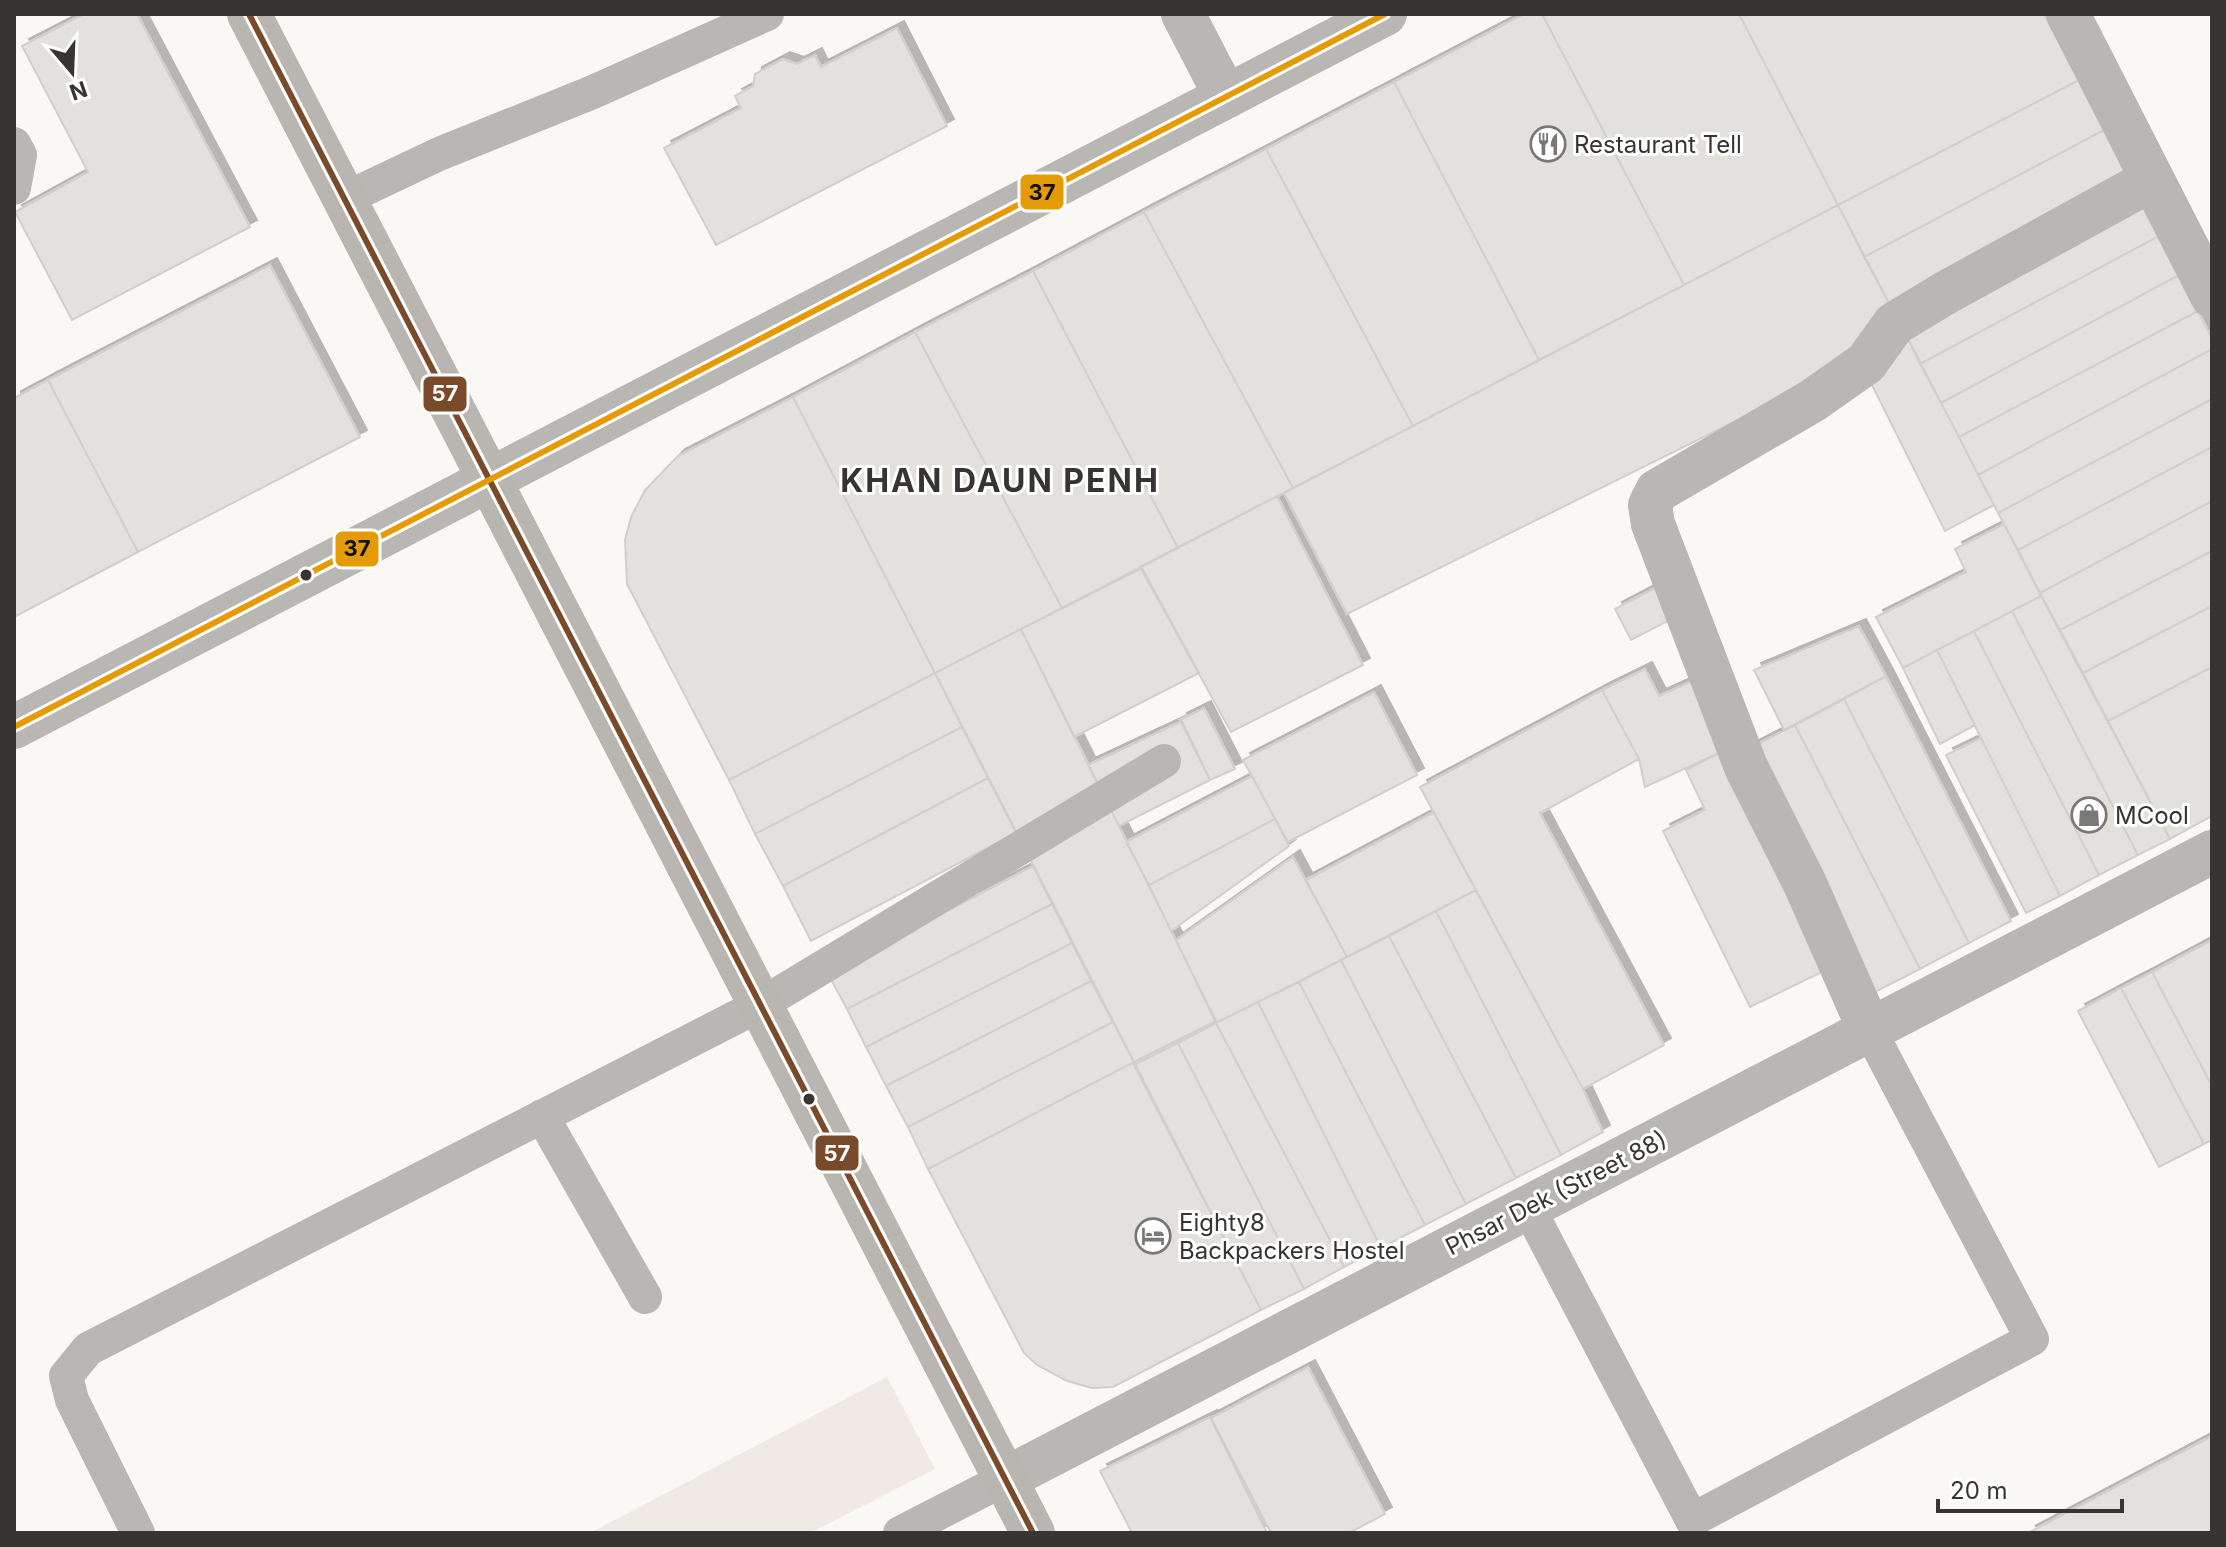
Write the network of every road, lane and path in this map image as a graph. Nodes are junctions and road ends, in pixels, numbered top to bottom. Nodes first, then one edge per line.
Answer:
1 (249, 14) edge
2 (767, 14) edge
3 (1183, 14) edge
4 (1385, 14) edge
5 (2068, 14) edge
6 (1226, 97) junction
7 (14, 144) edge
8 (2151, 180) junction
9 (14, 188) edge
10 (344, 199) junction
11 (2212, 296) edge
12 (489, 481) junction
13 (14, 727) edge
14 (1164, 761) dead end
15 (2212, 852) edge
16 (760, 1005) junction
17 (1870, 1031) junction
18 (542, 1116) junction
19 (1528, 1207) junction
20 (645, 1297) dead end
21 (1005, 1479) junction
22 (138, 1533) edge
23 (900, 1533) edge
24 (1033, 1533) edge

1 - 10 street
2 - 10 lane
3 - 6 street
4 - 6 street
5 - 8 street
6 - 12 street
7 - 9 lane
8 - 11 street
8 - 17 street
10 - 12 street
12 - 13 street
12 - 16 street
14 - 16 lane
15 - 17 street, Phsar Dek (Street 88)
16 - 18 lane
16 - 21 street
17 - 19 street, Phsar Dek (Street 88)
17 - 19 lane
18 - 20 lane
18 - 22 lane
19 - 21 street, Phsar Dek (Street 88)
21 - 23 lane, Phsar Dek (Street 88)
21 - 24 street

